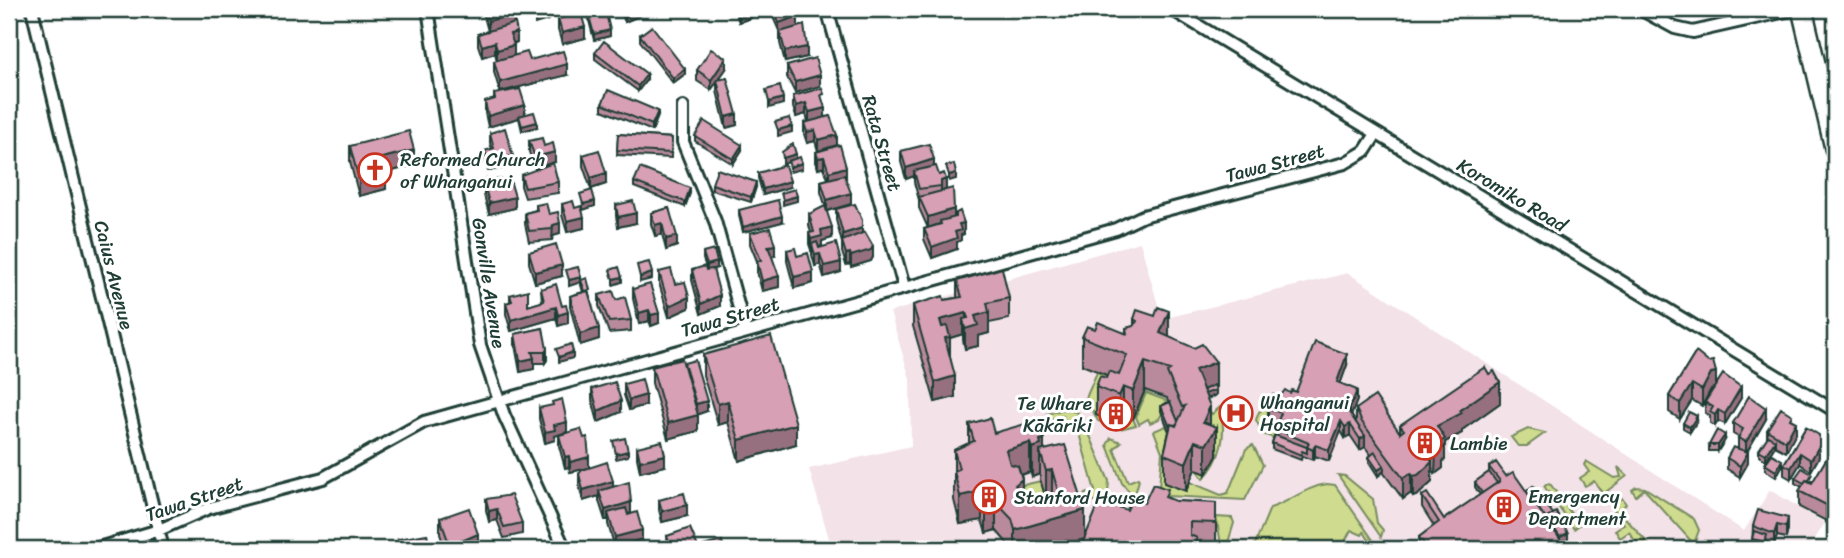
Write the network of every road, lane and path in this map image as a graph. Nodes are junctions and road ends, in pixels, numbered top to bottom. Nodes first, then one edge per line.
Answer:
1 (32, 9) edge
2 (428, 9) edge
3 (827, 9) edge
4 (1171, 9) edge
5 (1640, 9) edge
6 (1795, 9) edge
7 (1802, 9) edge
8 (683, 107) dead end
9 (1376, 134) junction
10 (1835, 148) edge
11 (904, 287) junction
12 (745, 330) junction
13 (498, 400) junction
14 (1835, 411) edge
15 (159, 530) junction
16 (95, 549) edge
17 (163, 549) edge
18 (565, 549) edge

1 - 15 street, Caius Avenue
2 - 13 street, Gonville Avenue
3 - 11 street, Rata Street
4 - 9 street, Koromiko Road
5 - 6 street
7 - 10 highway
8 - 12 street
9 - 11 street, Tawa Street
9 - 14 street, Koromiko Road
11 - 12 street, Tawa Street
12 - 13 street, Tawa Street
13 - 15 street, Tawa Street
13 - 18 street, Gonville Avenue
15 - 16 street, Tawa Street
15 - 17 street, Caius Avenue

